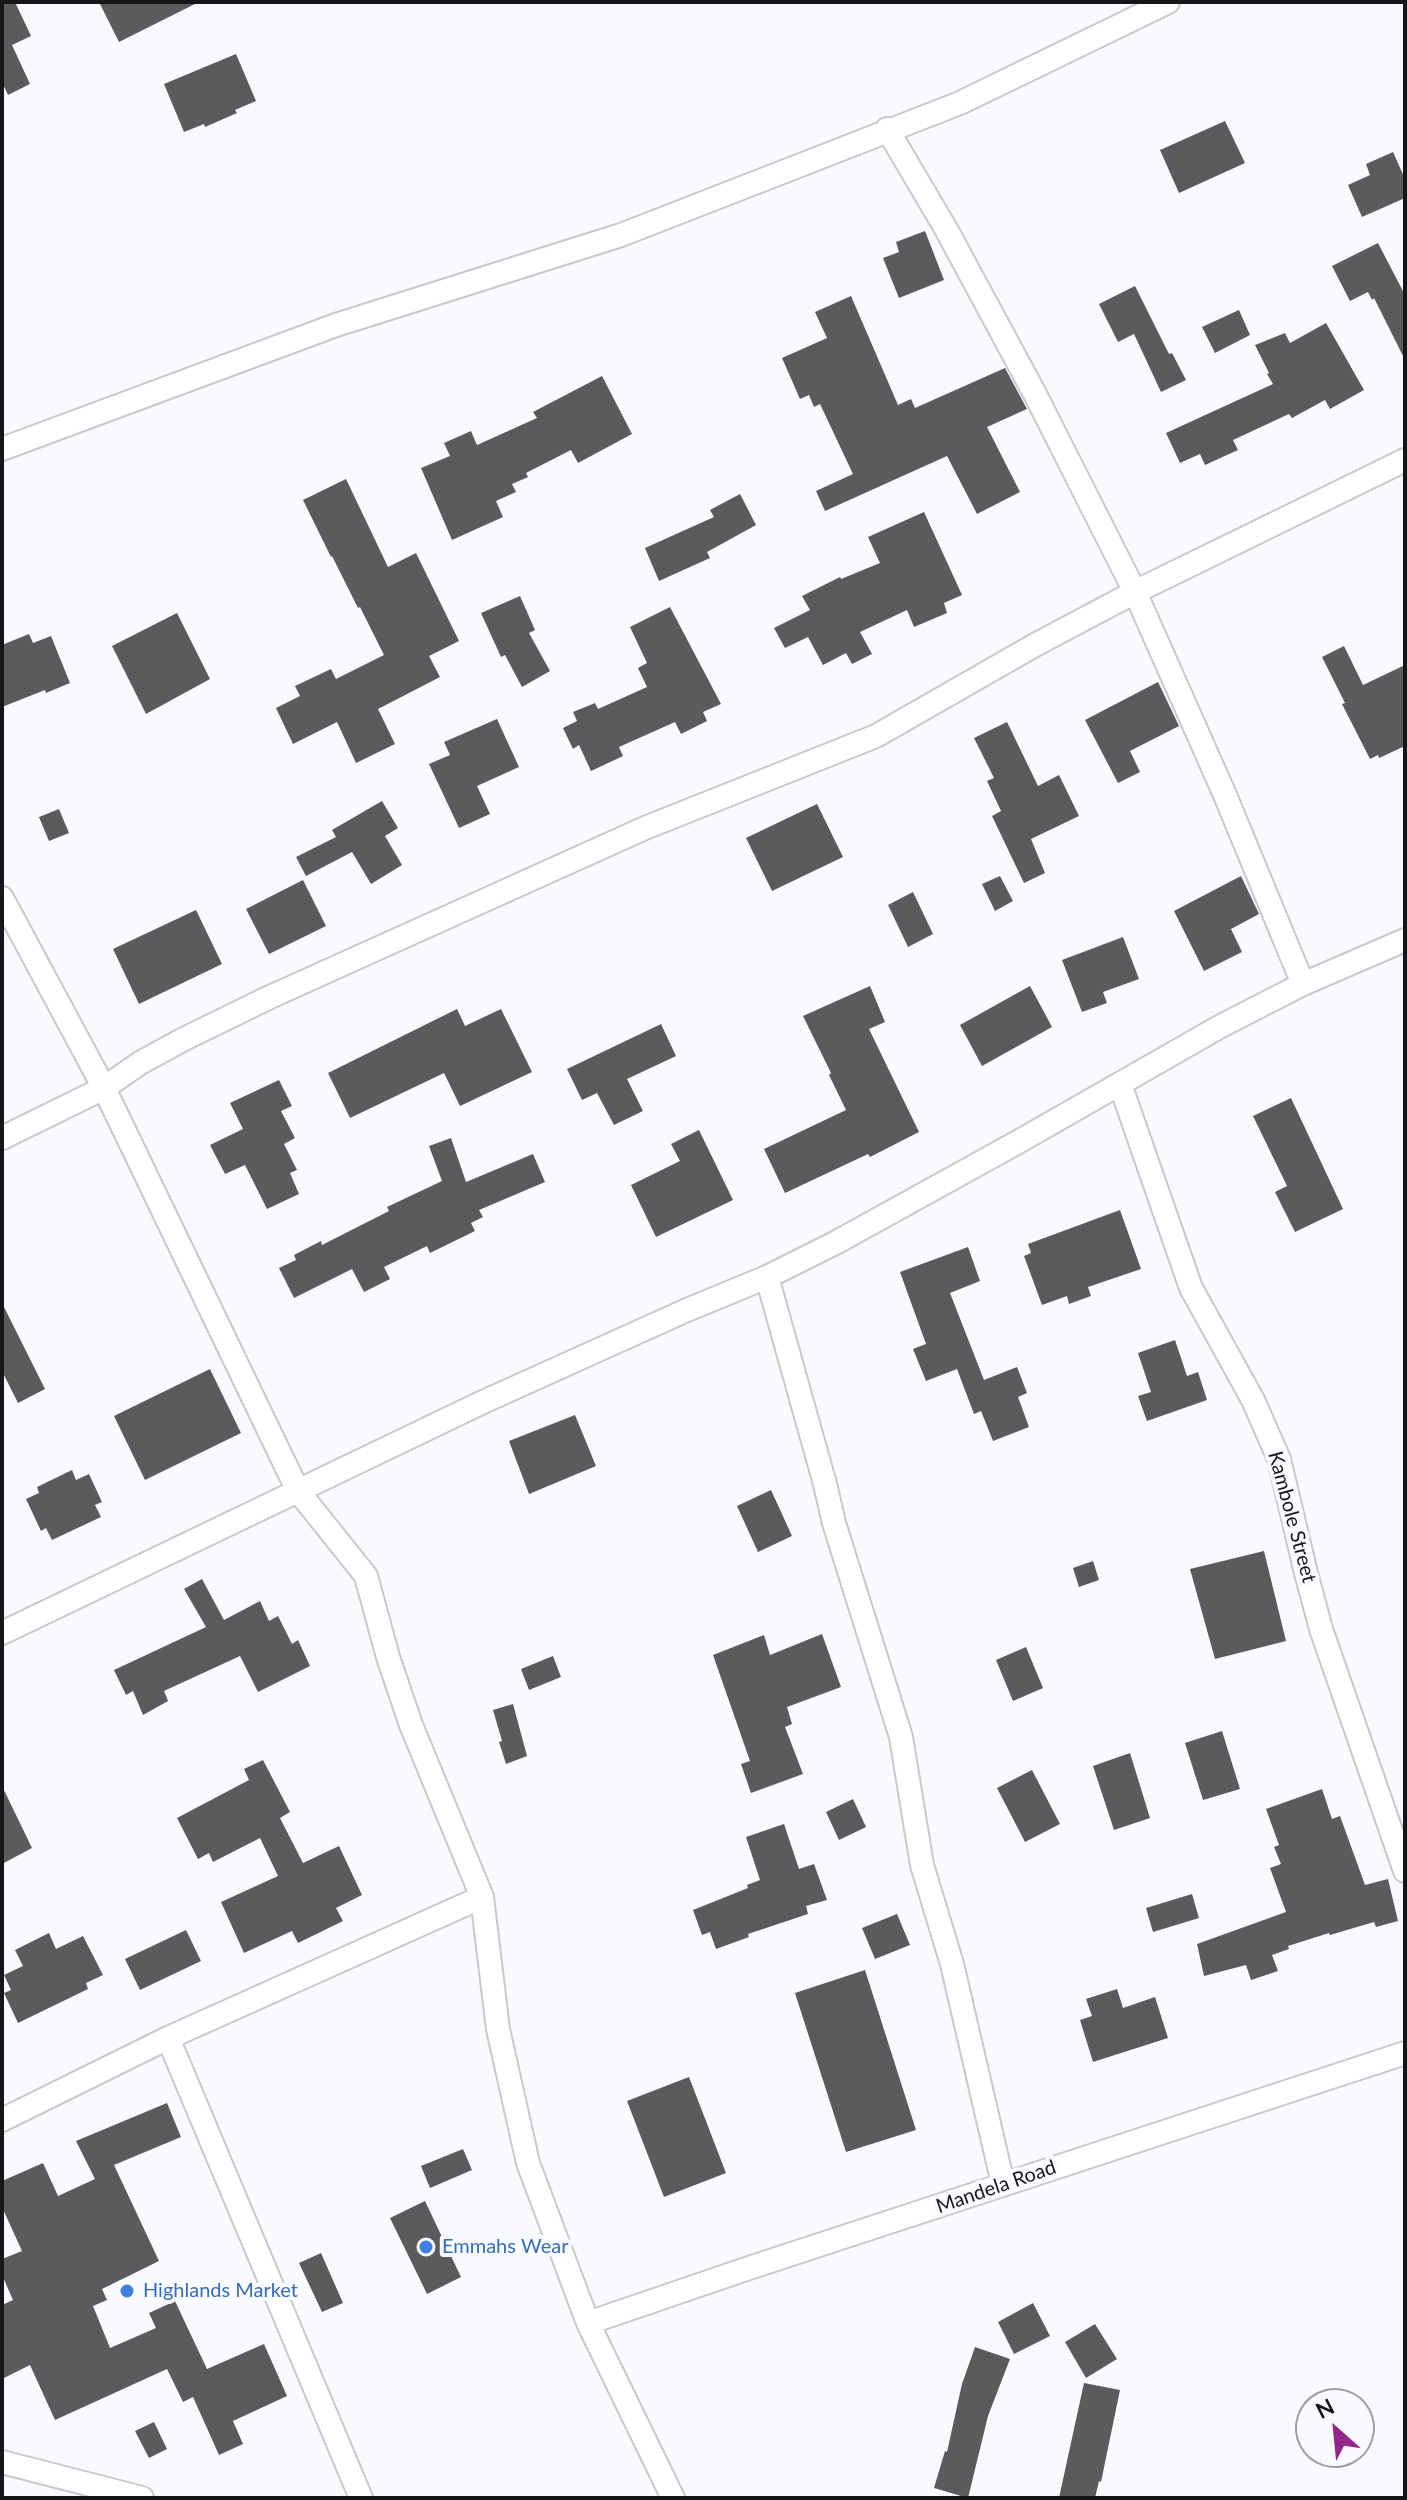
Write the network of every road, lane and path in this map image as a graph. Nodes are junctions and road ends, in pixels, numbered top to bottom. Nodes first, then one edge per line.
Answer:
1 (1168, 2) edge
2 (887, 129) junction
3 (2, 449) edge
4 (1405, 460) edge
5 (1135, 592) junction
6 (2, 898) edge
7 (1405, 940) edge
8 (1303, 984) junction
9 (1120, 1084) junction
10 (104, 1088) junction
11 (2, 1138) edge
12 (767, 1277) junction
13 (298, 1491) junction
14 (2, 1633) edge
15 (1405, 1871) edge
16 (482, 1897) junction
17 (168, 2038) junction
18 (1405, 2053) edge
19 (2, 2120) edge
20 (1003, 2184) junction
21 (588, 2323) junction
22 (2, 2462) edge
23 (142, 2498) edge
24 (361, 2498) edge
25 (673, 2498) edge

1 - 2 street
2 - 3 street
2 - 5 street
4 - 5 street
5 - 8 street
5 - 10 street
6 - 10 street
7 - 8 street
8 - 9 street
9 - 12 street
9 - 15 street, Kambole Street
10 - 11 street
10 - 13 street
12 - 13 street
12 - 20 street
13 - 14 street
13 - 16 street
16 - 17 street
16 - 21 street
17 - 19 street
17 - 24 street
18 - 20 street, Mandela Road
20 - 21 street, Mandela Road
21 - 25 street
22 - 23 street

